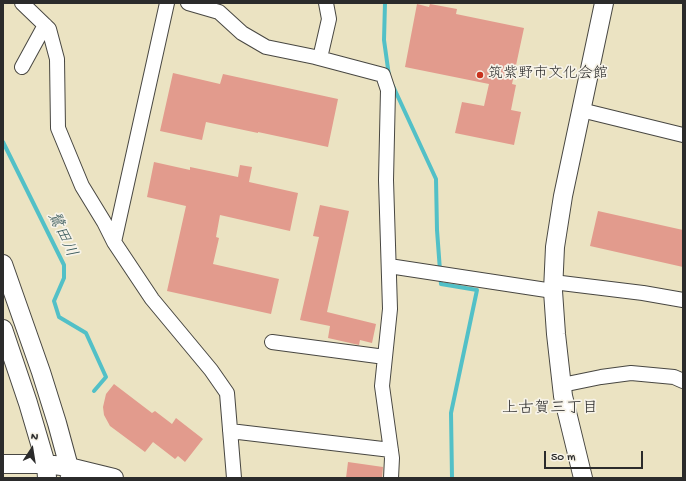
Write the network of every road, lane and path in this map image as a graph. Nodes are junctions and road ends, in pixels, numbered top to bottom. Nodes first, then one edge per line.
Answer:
1 (22, 3) edge
2 (168, 3) edge
3 (188, 3) edge
4 (326, 3) edge
5 (604, 3) edge
6 (45, 25) junction
7 (320, 58) junction
8 (22, 67) dead end
9 (581, 110) junction
10 (683, 135) edge
11 (114, 242) junction
12 (3, 264) edge
13 (389, 266) junction
14 (553, 286) junction
15 (683, 300) edge
16 (4, 333) edge
17 (272, 342) dead end
18 (385, 357) junction
19 (683, 381) edge
20 (562, 385) junction
21 (230, 431) junction
22 (391, 450) junction
23 (3, 464) edge
24 (46, 471) edge
25 (69, 472) edge
26 (114, 478) edge
27 (234, 478) edge
28 (391, 478) edge
29 (583, 478) edge

1 - 6 street
2 - 11 street
3 - 7 street
4 - 7 street
5 - 9 main road
6 - 8 street
6 - 11 street
7 - 13 street
9 - 10 street
9 - 14 main road
11 - 21 street
12 - 25 main road
13 - 14 street
13 - 18 street
14 - 15 street
14 - 20 main road
16 - 24 main road
17 - 18 street
18 - 22 street
19 - 20 street
20 - 29 main road
21 - 22 street
21 - 27 street
22 - 28 street
23 - 24 main road
24 - 25 main road
25 - 26 main road

